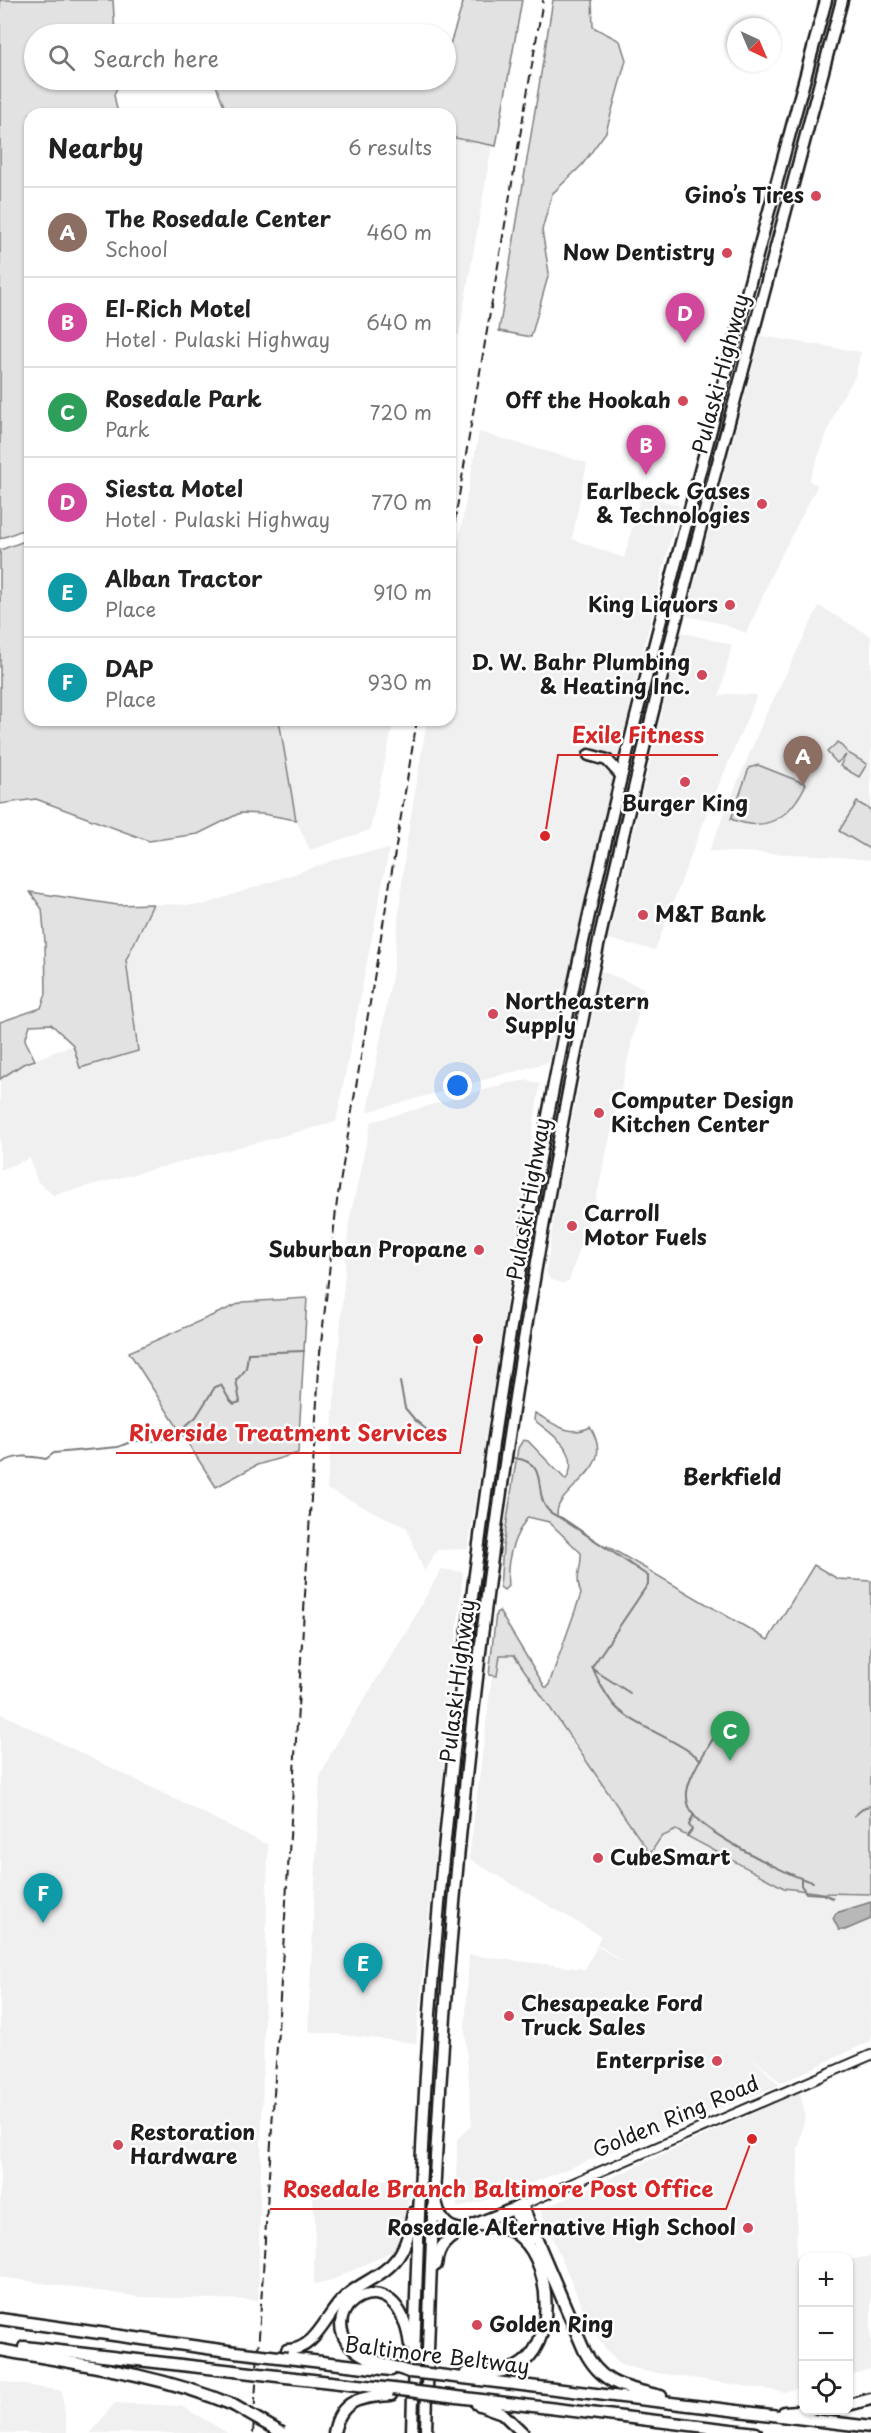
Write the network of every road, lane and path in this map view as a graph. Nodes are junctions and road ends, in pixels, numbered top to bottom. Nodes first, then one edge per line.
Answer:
1 (826, 0) edge
2 (842, 0) edge
3 (589, 756) dead end
4 (621, 775) junction
5 (871, 2055) edge
6 (420, 2178) junction
7 (434, 2193) junction
8 (518, 2207) junction
9 (477, 2225) junction
10 (464, 2230) junction
11 (532, 2250) junction
12 (430, 2288) junction
13 (0, 2319) edge
14 (0, 2345) edge
15 (0, 2349) edge
16 (287, 2354) junction
17 (393, 2368) junction
18 (411, 2375) junction
19 (445, 2375) junction
20 (392, 2392) junction
21 (455, 2397) junction
22 (871, 2399) edge
23 (853, 2404) edge
24 (708, 2408) junction
25 (413, 2410) junction
26 (799, 2411) edge
27 (753, 2413) junction
28 (871, 2427) edge
29 (282, 2433) edge
30 (334, 2433) edge
31 (407, 2433) edge
32 (412, 2433) edge
33 (429, 2433) edge
34 (523, 2433) edge
35 (756, 2433) edge

1 - 4 highway, Pulaski Highway
2 - 7 highway, Pulaski Highway
3 - 4 highway
4 - 6 highway, Pulaski Highway
5 - 8 street, Golden Ring Road
6 - 16 highway
6 - 18 highway, Pulaski Highway
7 - 10 highway
7 - 12 highway, Pulaski Highway
8 - 9 highway, Golden Ring Road
8 - 11 highway
8 - 24 highway
9 - 10 highway, Golden Ring Road
9 - 11 highway
10 - 12 highway, Golden Ring Road
11 - 19 highway
12 - 33 highway, Pulaski Highway
13 - 16 highway, Baltimore Beltway, bridge
14 - 20 highway, Baltimore Beltway, bridge
15 - 29 highway, bridge
16 - 17 highway, Baltimore Beltway
17 - 18 highway, Baltimore Beltway
17 - 18 highway
18 - 19 highway, Baltimore Beltway, bridge
18 - 25 highway, Pulaski Highway
19 - 24 highway, Baltimore Beltway
20 - 21 highway, Baltimore Beltway, bridge
20 - 30 highway
21 - 34 highway
21 - 35 highway, Baltimore Beltway
22 - 23 highway
24 - 27 highway, Baltimore Beltway
25 - 31 highway
25 - 32 highway, Pulaski Highway
26 - 27 highway
27 - 28 highway, Baltimore Beltway

